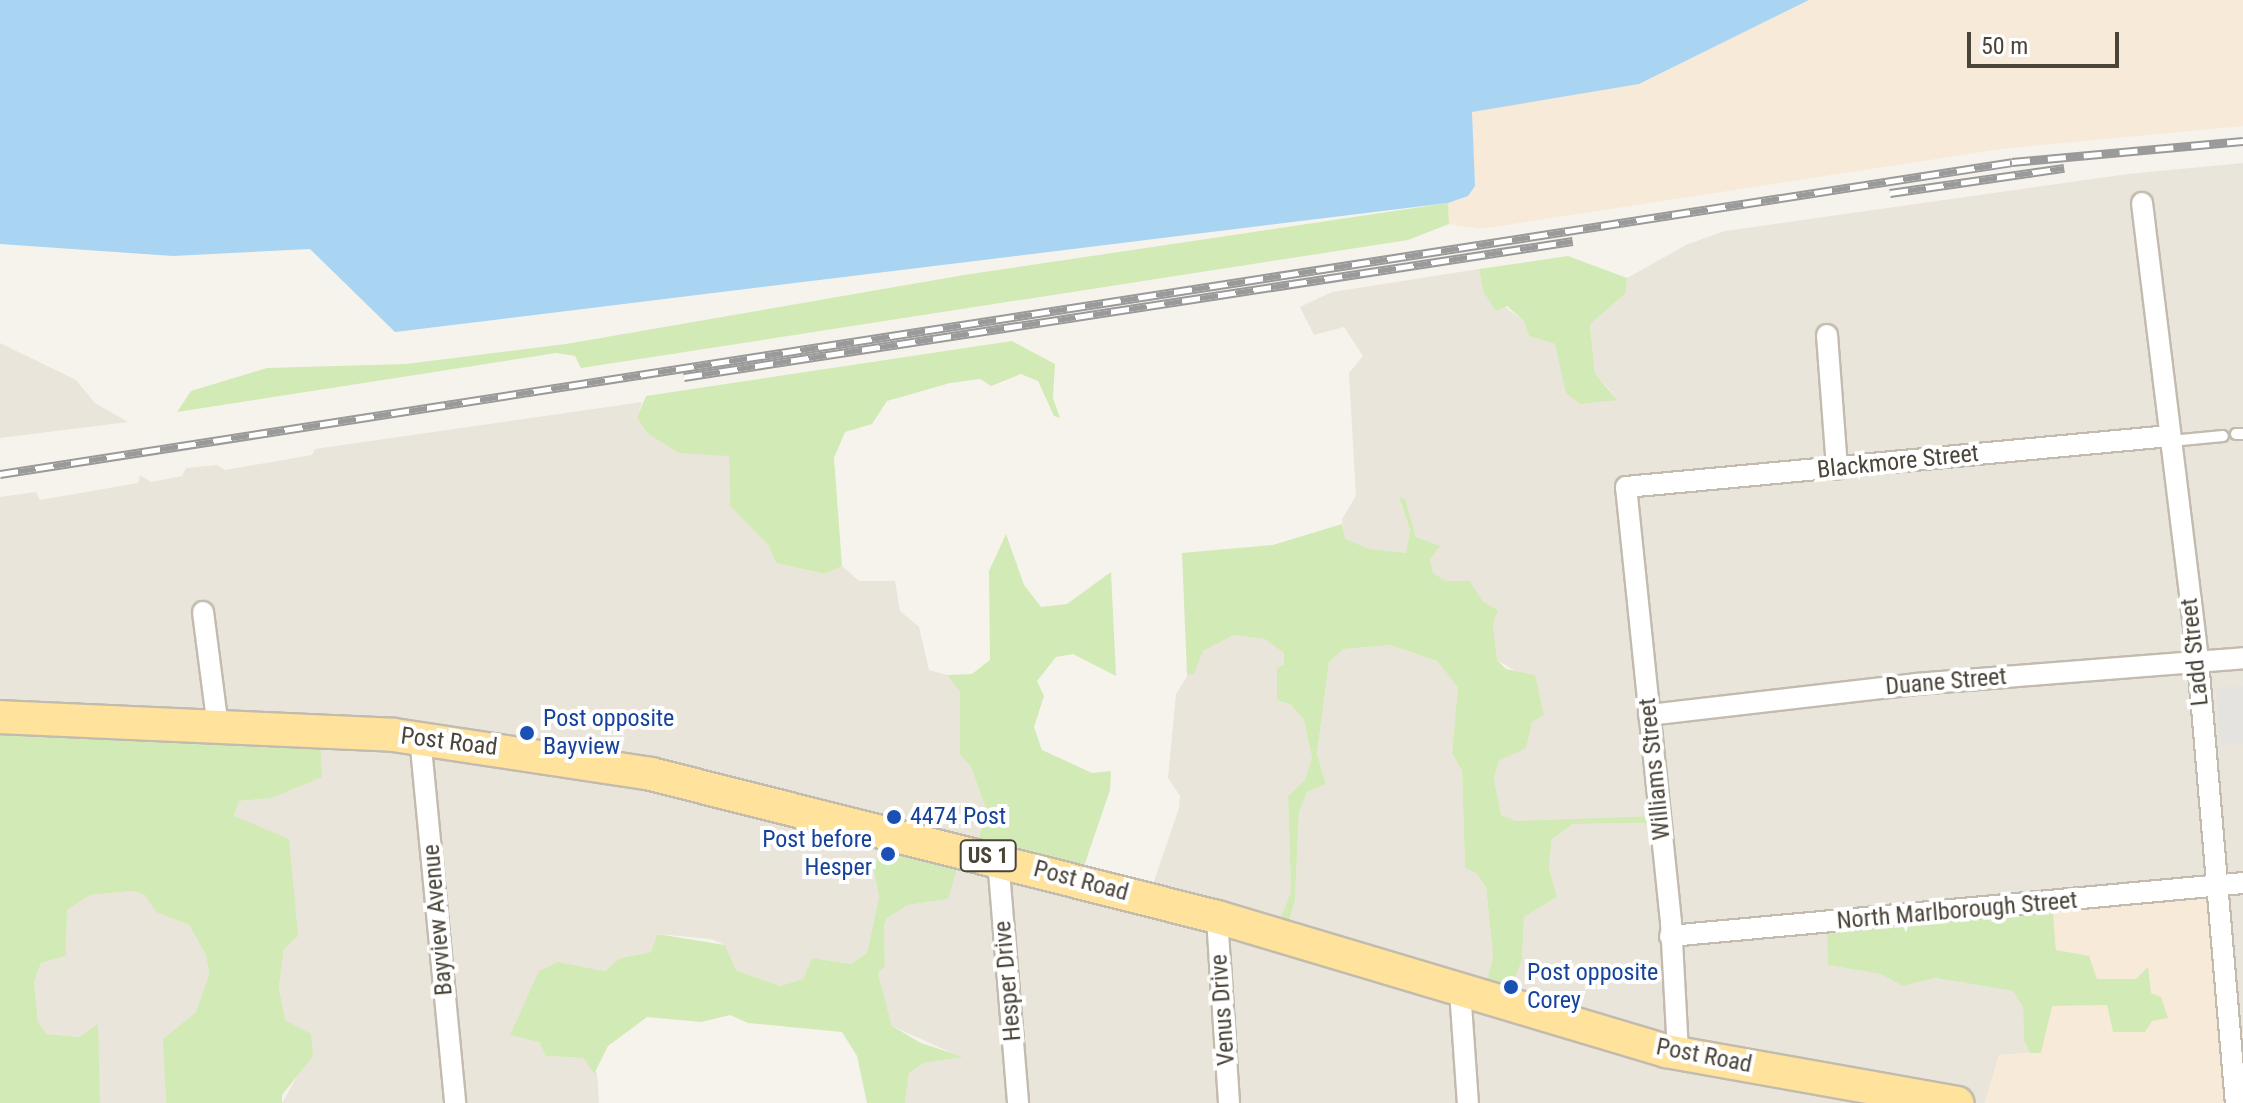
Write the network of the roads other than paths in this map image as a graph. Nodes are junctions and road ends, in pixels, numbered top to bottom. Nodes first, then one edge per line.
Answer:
1 (2142, 203) dead end
2 (1827, 335) dead end
3 (2223, 436) dead end
4 (2170, 438) junction
5 (1837, 469) junction
6 (1626, 487) joint
7 (203, 612) dead end
8 (2243, 658) edge
9 (2198, 661) junction
10 (1649, 715) junction
11 (0, 717) edge
12 (218, 727) junction
13 (420, 737) junction
14 (998, 859) junction
15 (2243, 883) edge
16 (2216, 886) junction
17 (1217, 917) junction
18 (1670, 936) junction
19 (1460, 990) junction
20 (1678, 1052) junction
21 (455, 1103) edge
22 (1018, 1103) edge
23 (1229, 1103) edge
24 (1468, 1103) edge
25 (1957, 1103) edge
26 (2236, 1103) edge

1 - 4 street, Ladd Street
2 - 5 street
3 - 4 lane
4 - 5 street, Blackmore Street
4 - 9 street, Ladd Street
5 - 6 street, Blackmore Street
6 - 10 street, Williams Street
7 - 12 street
8 - 9 street, Duane Street
9 - 10 street, Duane Street
9 - 16 street, Ladd Street
10 - 18 street, Williams Street
11 - 12 main road, Post Road / US 1
12 - 13 main road, Post Road / US 1
13 - 14 main road, Post Road / US 1
13 - 21 street, Bayview Avenue
14 - 17 main road, Post Road / US 1
14 - 22 street, Hesper Drive
15 - 16 street, North Marlborough Street
16 - 18 street, North Marlborough Street
16 - 26 street, Ladd Street
17 - 19 main road, Post Road / US 1
17 - 23 street, Venus Drive
18 - 20 street, Williams Street
19 - 20 main road, Post Road / US 1
19 - 24 street
20 - 25 main road, Post Road / US 1

